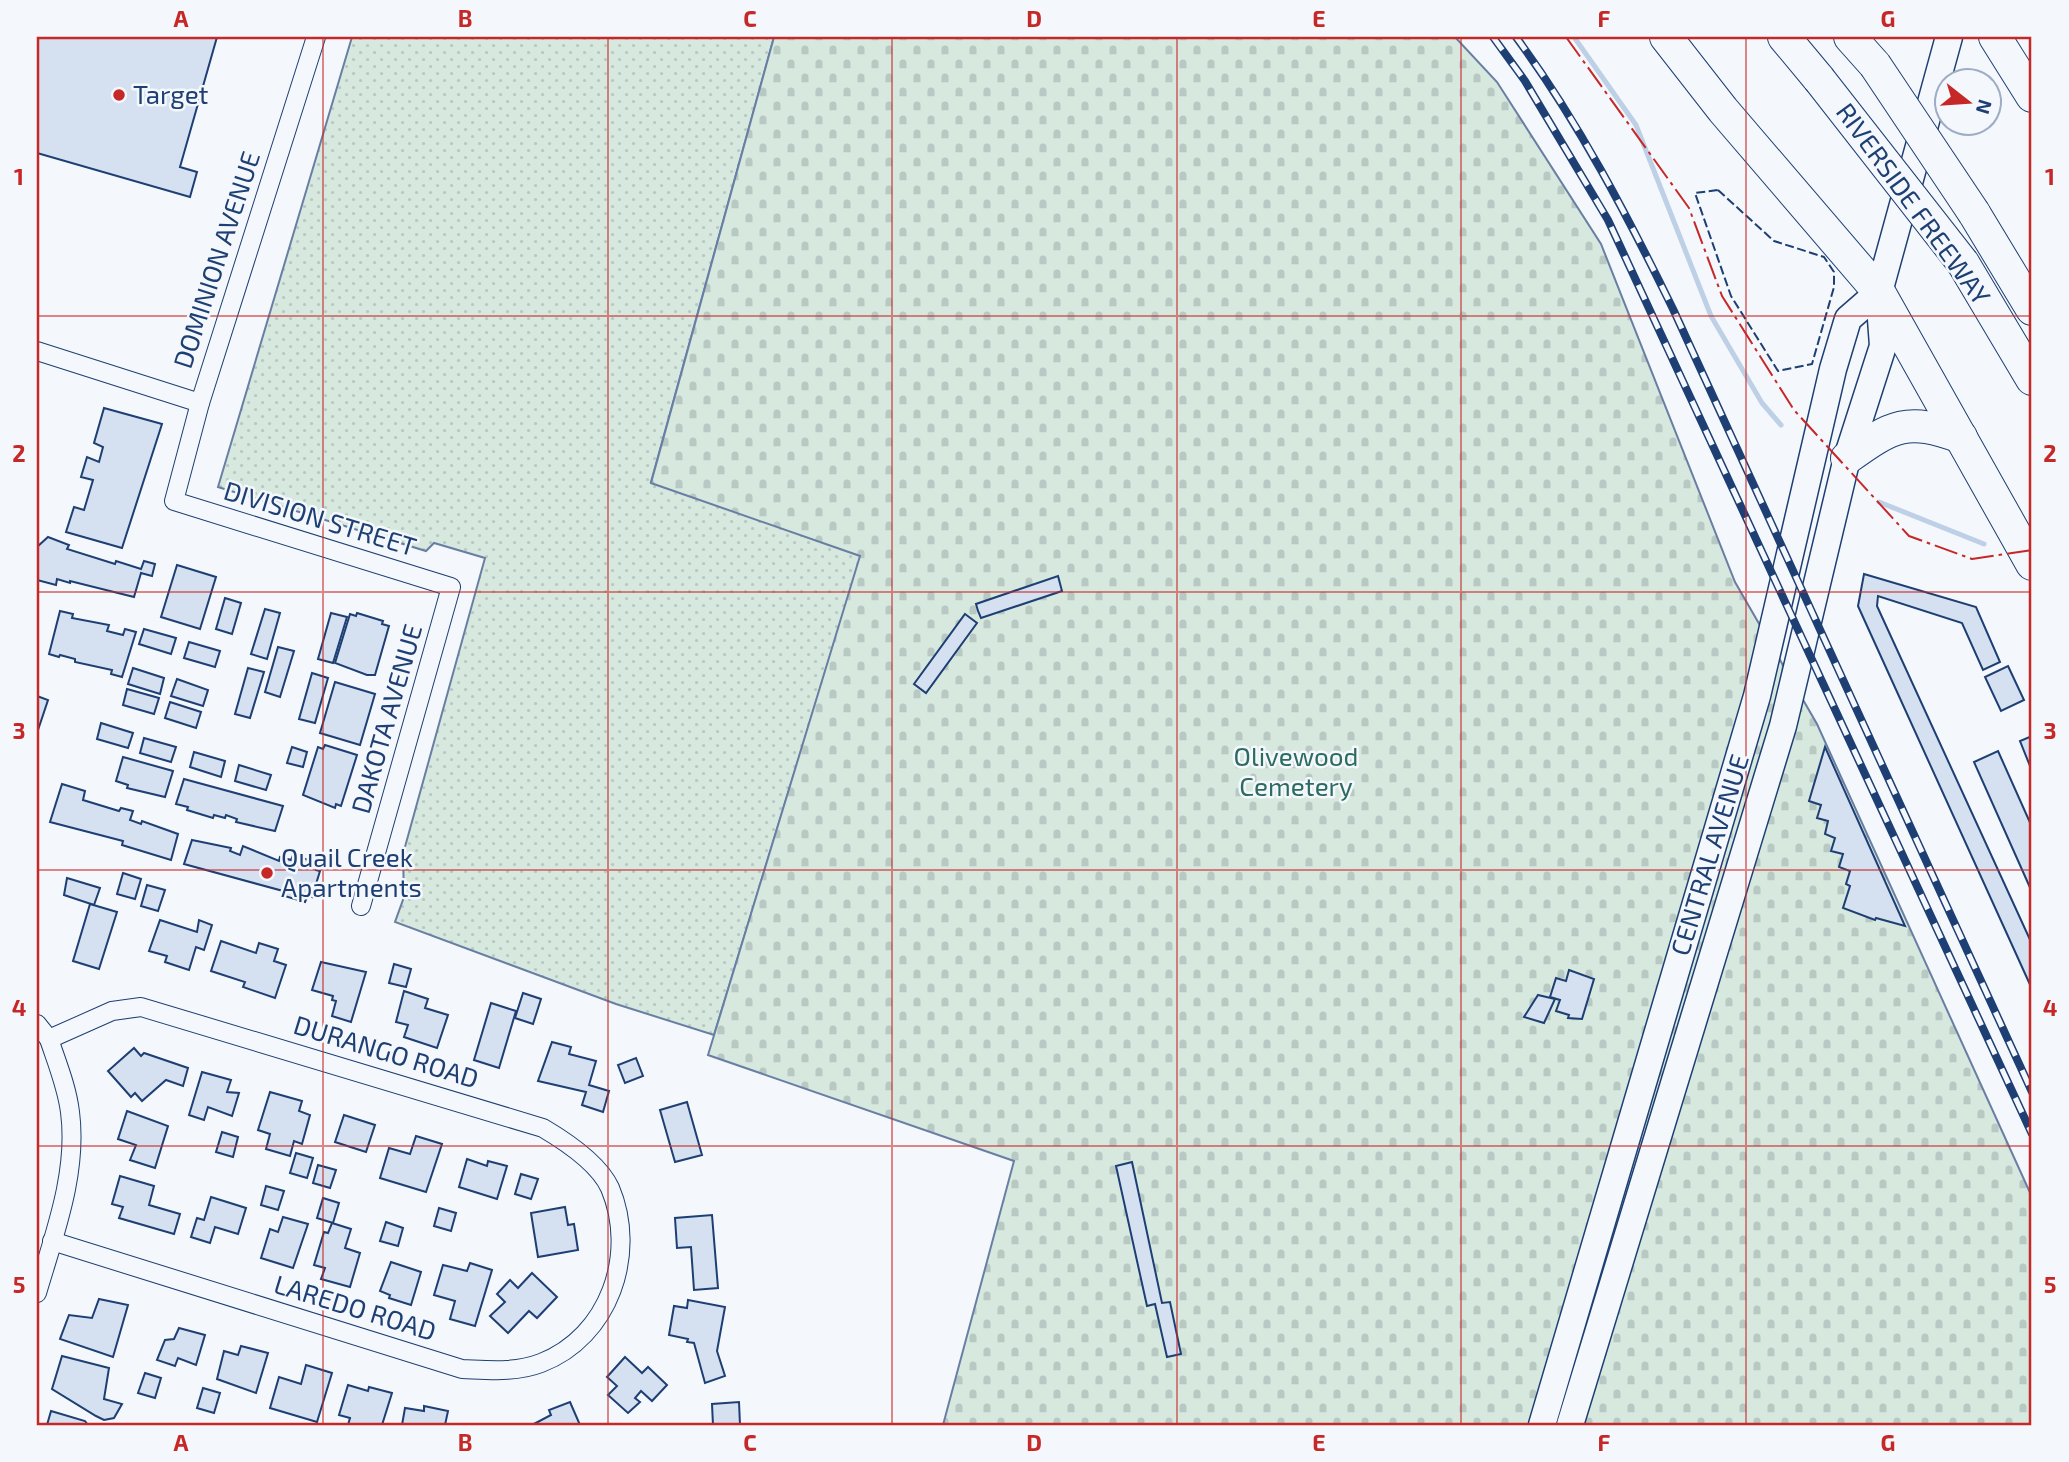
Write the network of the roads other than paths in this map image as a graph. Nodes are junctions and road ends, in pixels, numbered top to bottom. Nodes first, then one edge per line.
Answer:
1 (316, 37) edge
2 (1666, 37) edge
3 (1784, 37) edge
4 (1850, 37) edge
5 (1949, 37) edge
6 (1995, 37) edge
7 (2032, 96) edge
8 (1879, 292) junction
9 (2032, 309) edge
10 (37, 351) edge
11 (2032, 379) edge
12 (200, 403) junction
13 (1961, 437) junction
14 (1847, 458) junction
15 (174, 501) joint
16 (2032, 564) edge
17 (451, 587) joint
18 (361, 906) dead end
19 (37, 1024) edge
20 (49, 1039) junction
21 (52, 1241) junction
22 (614, 1288) joint
23 (37, 1293) edge
24 (1542, 1425) edge
25 (1570, 1425) edge

1 - 12 street, DOMINION AVENUE
2 - 8 highway
3 - 11 highway, RIVERSIDE FREEWAY, bridge
4 - 9 highway, RIVERSIDE FREEWAY, bridge
5 - 8 main road, CENTRAL AVENUE
6 - 7 highway
8 - 13 highway
8 - 14 main road, CENTRAL AVENUE
8 - 24 main road, CENTRAL AVENUE
10 - 12 street
12 - 15 street, DOMINION AVENUE
13 - 14 highway
13 - 16 highway
14 - 25 main road, CENTRAL AVENUE
15 - 17 street, DIVISION STREET
17 - 18 street, DAKOTA AVENUE
19 - 20 street
20 - 21 street
20 - 22 street, DURANGO ROAD
21 - 22 street, LAREDO ROAD
21 - 23 street

